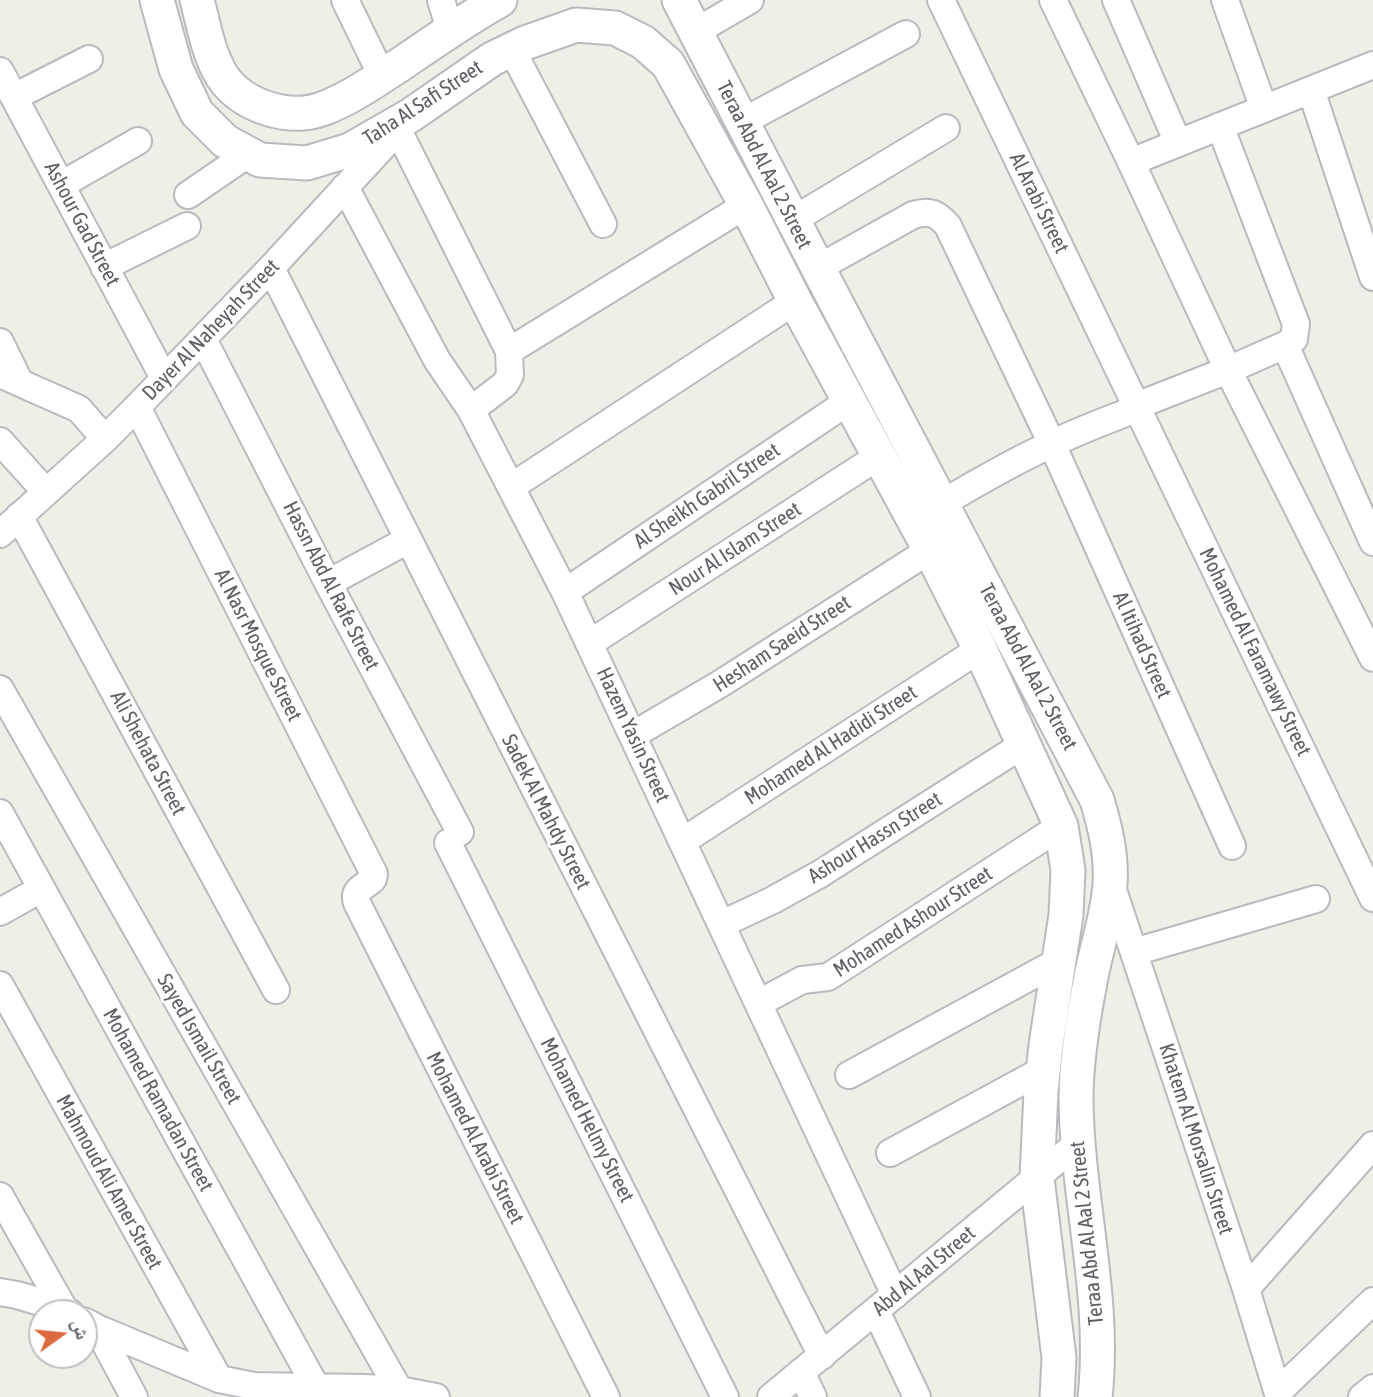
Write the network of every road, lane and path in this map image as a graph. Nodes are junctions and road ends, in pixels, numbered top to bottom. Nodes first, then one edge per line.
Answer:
1 (157, 0) edge
2 (197, 0) edge
3 (345, 0) edge
4 (500, 0) edge
5 (679, 0) edge
6 (750, 0) edge
7 (942, 0) edge
8 (1053, 0) edge
9 (1116, 0) edge
10 (1225, 0) edge
11 (445, 15) edge
12 (615, 28) joint
13 (695, 32) junction
14 (906, 34) dead end
15 (512, 50) junction
16 (89, 59) dead end
17 (1373, 65) edge
18 (0, 71) edge
19 (382, 76) junction
20 (1311, 90) junction
21 (14, 97) junction
22 (1264, 109) junction
23 (405, 122) junction
24 (742, 122) junction
25 (1220, 127) junction
26 (946, 128) dead end
27 (138, 141) dead end
28 (1178, 144) junction
29 (248, 154) junction
30 (1131, 162) junction
31 (61, 185) junction
32 (345, 187) junction
33 (188, 195) dead end
34 (746, 205) junction
35 (793, 220) junction
36 (603, 224) dead end
37 (187, 226) dead end
38 (104, 267) junction
39 (271, 268) junction
40 (818, 268) junction
41 (1373, 277) edge
42 (795, 301) junction
43 (203, 339) junction
44 (0, 342) edge
45 (1285, 345) junction
46 (509, 351) junction
47 (1228, 370) junction
48 (10, 378) edge
49 (164, 378) junction
50 (849, 401) junction
51 (136, 407) junction
52 (1137, 407) junction
53 (471, 410) junction
54 (105, 439) junction
55 (0, 441) edge
56 (1052, 444) junction
57 (879, 456) junction
58 (511, 487) junction
59 (46, 492) junction
60 (942, 504) junction
61 (9, 525) edge
62 (408, 540) junction
63 (1373, 542) edge
64 (930, 550) junction
65 (328, 583) junction
66 (565, 592) junction
67 (590, 643) junction
68 (980, 649) junction
69 (1373, 657) edge
70 (1035, 681) junction
71 (0, 689) edge
72 (1003, 701) junction
73 (633, 736) junction
74 (1024, 744) junction
75 (0, 813) edge
76 (1061, 827) junction
77 (454, 838) joint
78 (683, 841) junction
79 (1232, 846) dead end
80 (370, 882) joint
81 (1110, 882) junction
82 (41, 889) junction
83 (1373, 898) edge
84 (1316, 899) dead end
85 (0, 912) edge
86 (722, 924) junction
87 (1134, 952) junction
88 (1059, 961) junction
89 (0, 985) edge
90 (276, 990) dead end
91 (759, 1003) junction
92 (1043, 1070) junction
93 (849, 1075) dead end
94 (1077, 1144) junction
95 (1373, 1145) edge
96 (890, 1153) dead end
97 (1037, 1178) junction
98 (0, 1196) edge
99 (1246, 1289) junction
100 (0, 1292) edge
101 (28, 1299) edge
102 (67, 1299) edge
103 (1373, 1301) edge
104 (885, 1303) junction
105 (98, 1326) edge
106 (98, 1345) edge
107 (811, 1364) junction
108 (219, 1379) junction
109 (316, 1387) junction
110 (1373, 1388) edge
111 (398, 1390) junction
112 (257, 1392) edge
113 (367, 1393) edge
114 (1279, 1395) edge
115 (134, 1397) edge
116 (436, 1397) edge
117 (606, 1397) edge
118 (725, 1397) edge
119 (771, 1397) edge
120 (813, 1397) edge
121 (917, 1397) edge
122 (1057, 1397) edge
123 (1095, 1397) edge
124 (1362, 1397) edge

1 - 29 street, Taha Al Safi Street
2 - 19 street
3 - 19 street
4 - 11 street
5 - 13 street, Teraa Abd Al Aal 2 Street
6 - 13 street
7 - 52 street, Al Arabi Street
8 - 30 street
9 - 28 street
10 - 22 street
11 - 19 street
12 - 15 street, Taha Al Safi Street
12 - 34 street, Teraa Abd Al Aal 2 Street
13 - 24 street, Teraa Abd Al Aal 2 Street
14 - 24 street
15 - 23 street, Taha Al Safi Street
15 - 36 street
16 - 21 street
17 - 20 street
18 - 21 street, Ashour Gad Street
20 - 22 street
20 - 41 street
21 - 31 street, Ashour Gad Street
22 - 25 street
23 - 29 street, Taha Al Safi Street
23 - 32 street, Dayer Al Naheyah Street
23 - 46 street
24 - 35 street, Teraa Abd Al Aal 2 Street
25 - 28 street
25 - 45 street
26 - 35 street
27 - 31 street
28 - 30 street
29 - 33 street
30 - 47 street
31 - 38 street, Ashour Gad Street
32 - 39 street, Dayer Al Naheyah Street
32 - 53 street, Hazem Yasin Street
34 - 42 street, Teraa Abd Al Aal 2 Street
34 - 46 street
35 - 40 street, Teraa Abd Al Aal 2 Street
37 - 38 street
38 - 49 street, Ashour Gad Street
39 - 43 street, Dayer Al Naheyah Street
39 - 62 street, Sadek Al Mahdy Street
40 - 56 street, Al Itihad Street
40 - 60 street, Teraa Abd Al Aal 2 Street
42 - 50 street, Teraa Abd Al Aal 2 Street
42 - 58 street
43 - 49 street, Dayer Al Naheyah Street
43 - 65 street, Hassn Abd Al Rafe Street
44 - 48 street
45 - 47 street
45 - 63 street
46 - 53 street
47 - 52 street
47 - 69 street
48 - 54 street
49 - 51 street, Dayer Al Naheyah Street
50 - 57 street, Teraa Abd Al Aal 2 Street
50 - 66 street, Al Sheikh Gabril Street
51 - 54 street, Dayer Al Naheyah Street
51 - 80 street, Al Nasr Mosque Street
52 - 56 street
52 - 83 street, Mohamed Al Faramawy Street
53 - 58 street, Hazem Yasin Street
54 - 59 street, Dayer Al Naheyah Street
55 - 59 street
56 - 60 street
56 - 79 street, Al Itihad Street
57 - 64 street, Teraa Abd Al Aal 2 Street
57 - 67 street, Nour Al Islam Street
58 - 66 street, Hazem Yasin Street
59 - 61 street, Dayer Al Naheyah Street
60 - 70 street, Teraa Abd Al Aal 2 Street
61 - 90 street, Ali Shehata Street
62 - 65 street
62 - 107 street, Sadek Al Mahdy Street
64 - 68 street, Teraa Abd Al Aal 2 Street
64 - 73 street, Hesham Saeid Street
65 - 77 street, Hassn Abd Al Rafe Street
66 - 67 street, Hazem Yasin Street
67 - 73 street, Hazem Yasin Street
68 - 72 street, Teraa Abd Al Aal 2 Street
68 - 78 street, Mohamed Al Hadidi Street
70 - 72 street
70 - 81 street, Teraa Abd Al Aal 2 Street
71 - 111 street, Sayed Ismail Street
72 - 74 street, Teraa Abd Al Aal 2 Street
73 - 78 street, Hazem Yasin Street
74 - 76 street, Teraa Abd Al Aal 2 Street
74 - 86 street, Ashour Hassn Street
75 - 82 street, Mohamed Ramadan Street
76 - 88 street, Teraa Abd Al Aal 2 Street
76 - 91 street, Mohamed Ashour Street
77 - 118 street, Mohamed Helmy Street
78 - 86 street, Hazem Yasin Street
80 - 117 street, Mohamed Al Arabi Street
81 - 87 street, Khatem Al Morsalin Street
81 - 94 street, Teraa Abd Al Aal 2 Street
82 - 85 street
82 - 109 street, Mohamed Ramadan Street
84 - 87 street
86 - 91 street, Hazem Yasin Street
87 - 99 street, Khatem Al Morsalin Street
88 - 92 street, Teraa Abd Al Aal 2 Street
88 - 93 street
89 - 108 street, Mahmoud Ali Amer Street
91 - 104 street, Hazem Yasin Street
92 - 96 street
92 - 97 street, Teraa Abd Al Aal 2 Street
94 - 97 street, Abd Al Aal Street
94 - 123 street, Teraa Abd Al Aal 2 Street
95 - 99 street
97 - 104 street, Abd Al Aal Street
97 - 122 street, Teraa Abd Al Aal 2 Street
98 - 102 street
99 - 114 street, Khatem Al Morsalin Street
100 - 101 street
103 - 114 street
104 - 107 street, Abd Al Aal Street
104 - 121 street, Hazem Yasin Street
105 - 108 street
106 - 115 street
107 - 119 street, Abd Al Aal Street
107 - 120 street, Sadek Al Mahdy Street
108 - 112 street
109 - 112 street
109 - 113 street
110 - 124 street
111 - 113 street
111 - 116 street

